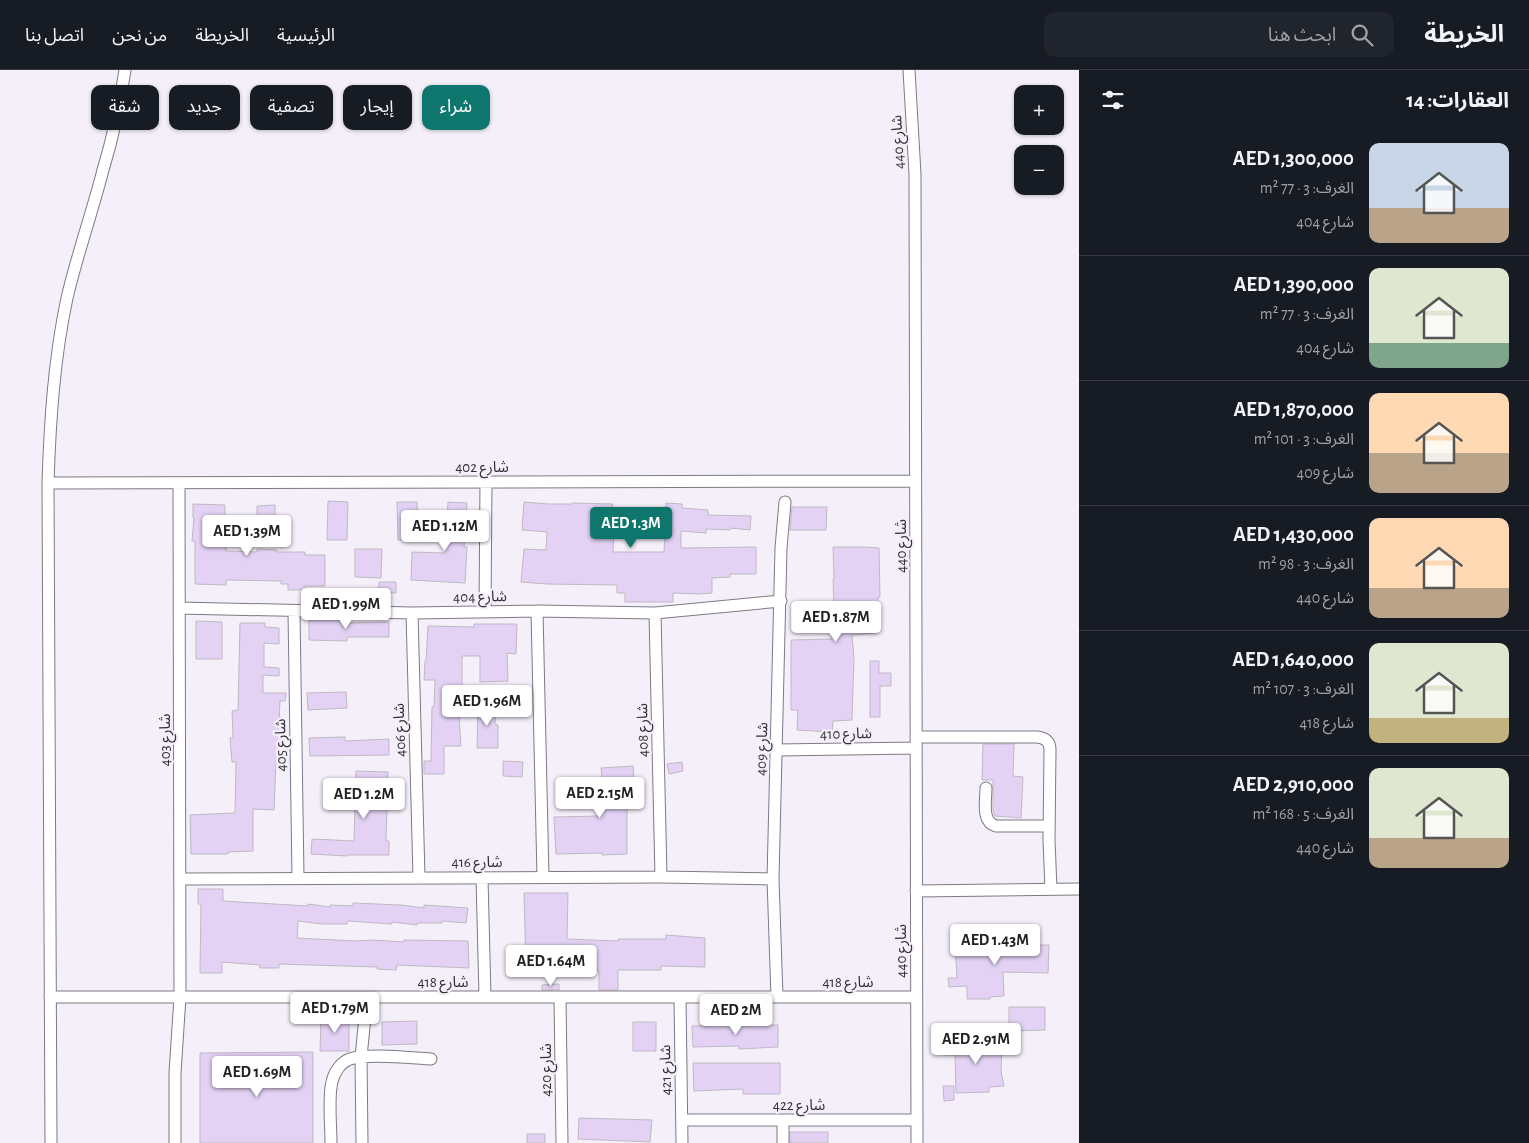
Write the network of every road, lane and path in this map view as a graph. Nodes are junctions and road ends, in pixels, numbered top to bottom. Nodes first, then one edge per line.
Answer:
1 (125, 70) edge
2 (909, 70) edge
3 (915, 481) junction
4 (486, 482) junction
5 (48, 483) junction
6 (179, 483) junction
7 (785, 502) dead end
8 (781, 601) junction
9 (179, 608) junction
10 (537, 611) junction
11 (294, 612) junction
12 (485, 612) junction
13 (412, 613) junction
14 (655, 613) junction
15 (916, 743) junction
16 (777, 750) junction
17 (986, 788) dead end
18 (1050, 826) junction
19 (298, 877) junction
20 (419, 877) junction
21 (543, 877) junction
22 (661, 877) junction
23 (482, 878) junction
24 (180, 879) junction
25 (773, 879) junction
26 (1051, 889) junction
27 (1079, 890) edge
28 (916, 891) junction
29 (50, 997) junction
30 (180, 997) junction
31 (367, 997) junction
32 (485, 997) junction
33 (560, 997) junction
34 (680, 997) junction
35 (777, 997) junction
36 (916, 997) junction
37 (361, 1057) junction
38 (431, 1059) dead end
39 (682, 1120) junction
40 (783, 1120) junction
41 (917, 1120) junction
42 (51, 1143) edge
43 (175, 1143) edge
44 (331, 1143) edge
45 (362, 1143) edge
46 (562, 1143) edge
47 (682, 1143) edge
48 (782, 1143) edge
49 (917, 1143) edge

1 - 5 street
2 - 3 street, شارع 440
3 - 4 street, شارع 402
3 - 15 street, شارع 440
4 - 6 street, شارع 402
4 - 12 street
5 - 6 street, شارع 402
5 - 29 street
6 - 9 street, شارع 403
7 - 8 street, شارع 409
8 - 14 street, شارع 404
8 - 16 street, شارع 409
9 - 11 street, شارع 404
9 - 24 street, شارع 403
10 - 12 street, شارع 404
10 - 14 street, شارع 404
10 - 21 street
11 - 13 street, شارع 404
11 - 19 street, شارع 405
12 - 13 street, شارع 404
13 - 20 street, شارع 406
14 - 22 street, شارع 408
15 - 16 street, شارع 410
15 - 18 street, شارع 410
15 - 28 street, شارع 440
16 - 25 street, شارع 409
17 - 18 street
18 - 26 street
19 - 20 street, شارع 416
19 - 24 street, شارع 416
20 - 23 street, شارع 416
21 - 22 street, شارع 416
21 - 23 street, شارع 416
22 - 25 street, شارع 416
23 - 32 street
24 - 30 street, شارع 403
25 - 35 street, شارع 409
26 - 27 street
26 - 28 street
28 - 36 street, شارع 440
29 - 30 street, شارع 418
29 - 42 street
30 - 31 street, شارع 418
30 - 43 street, شارع 403
31 - 32 street, شارع 418
31 - 37 street
32 - 33 street, شارع 418
33 - 34 street, شارع 418
33 - 46 street, شارع 420
34 - 35 street, شارع 418
34 - 39 street, شارع 421
35 - 36 street, شارع 418
36 - 41 street, شارع 440
37 - 38 street
37 - 44 street
37 - 45 street
39 - 40 street, شارع 422
39 - 47 street, شارع 421
40 - 41 street, شارع 422
40 - 48 street
41 - 49 street, شارع 440

